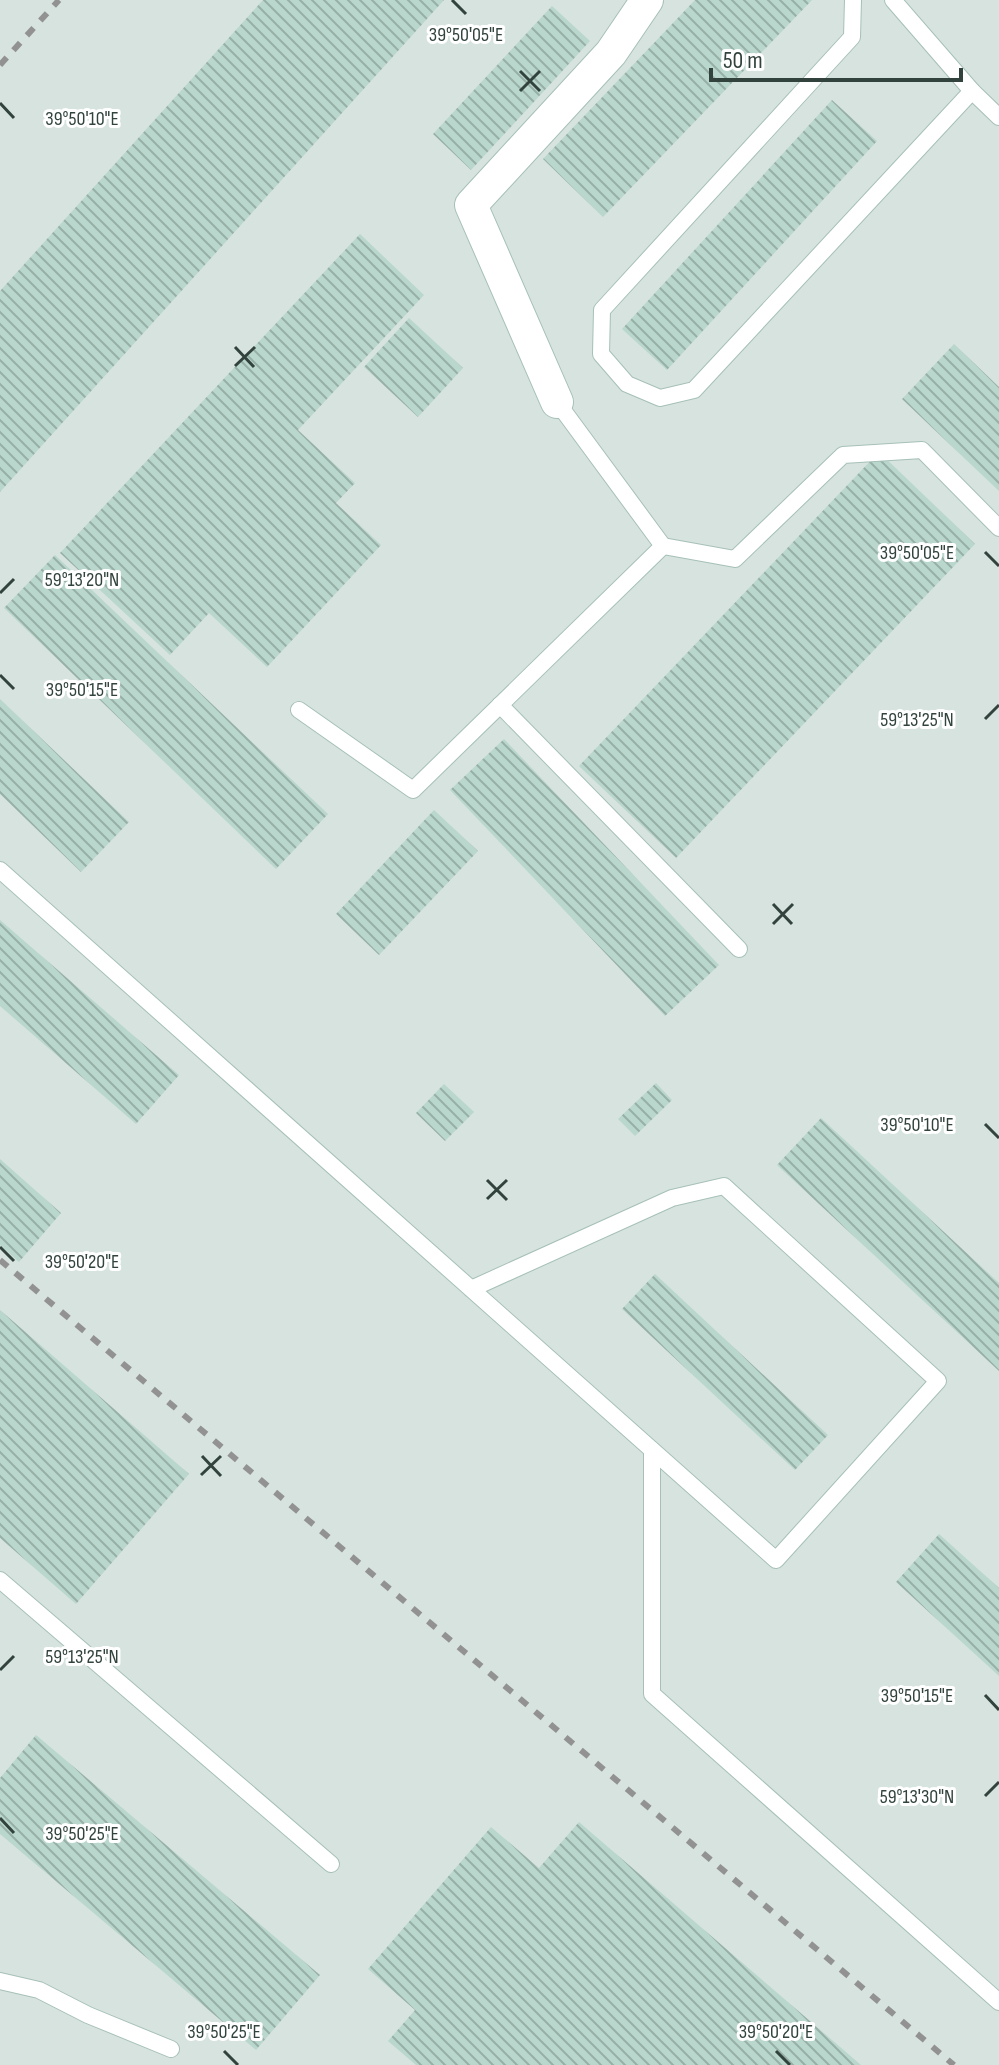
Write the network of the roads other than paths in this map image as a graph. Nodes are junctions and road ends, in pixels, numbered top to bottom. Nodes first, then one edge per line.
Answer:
1 (647, 0) edge
2 (853, 0) edge
3 (893, 0) edge
4 (972, 91) junction
5 (999, 117) edge
6 (557, 402) joint
7 (999, 528) edge
8 (663, 546) junction
9 (500, 705) junction
10 (299, 710) dead end
11 (0, 870) edge
12 (739, 949) dead end
13 (471, 1289) junction
14 (652, 1450) junction
15 (0, 1580) edge
16 (331, 1864) dead end
17 (0, 1981) edge
18 (999, 2002) edge
19 (171, 2049) dead end

1 - 6 street
2 - 4 lane
3 - 4 lane
4 - 5 lane
6 - 8 lane
7 - 8 lane
8 - 9 lane
9 - 10 lane
9 - 12 lane
11 - 13 lane
13 - 14 lane
13 - 14 lane
14 - 18 lane
15 - 16 lane
17 - 19 lane

